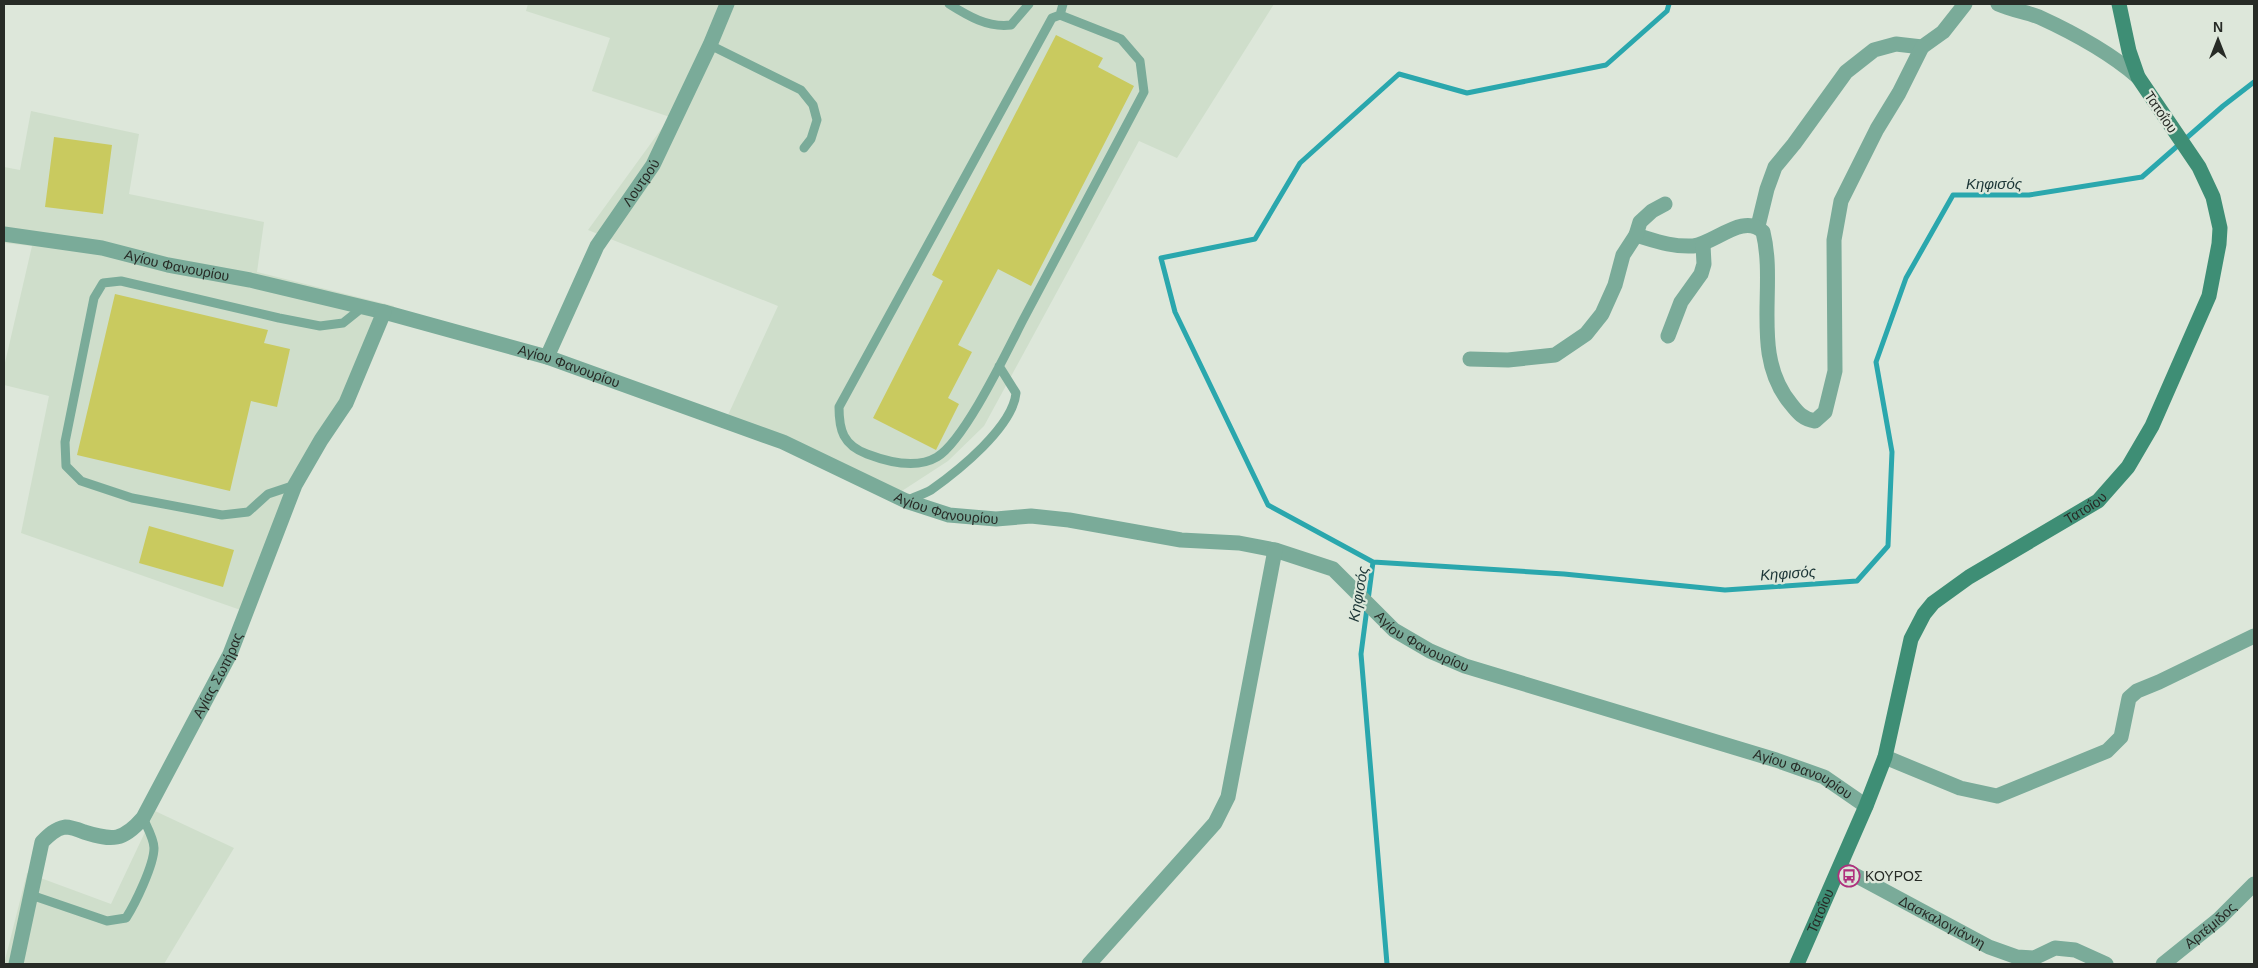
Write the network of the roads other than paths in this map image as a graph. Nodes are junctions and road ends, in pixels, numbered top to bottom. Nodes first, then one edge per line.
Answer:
1 (727, 4) edge
2 (949, 4) edge
3 (1029, 4) edge
4 (1063, 4) edge
5 (1964, 4) edge
6 (1998, 4) edge
7 (2120, 4) edge
8 (1060, 15) junction
9 (710, 45) junction
10 (1922, 47) junction
11 (2138, 77) junction
12 (804, 148) dead end
13 (1665, 204) dead end
14 (1758, 226) junction
15 (4, 234) edge
16 (1636, 235) junction
17 (1702, 245) junction
18 (362, 307) junction
19 (384, 312) junction
20 (1668, 336) dead end
21 (547, 357) junction
22 (1470, 358) dead end
23 (999, 366) junction
24 (294, 485) junction
25 (906, 501) junction
26 (1275, 550) junction
27 (2254, 636) edge
28 (1885, 757) junction
29 (1866, 806) junction
30 (144, 818) junction
31 (1840, 867) junction
32 (2254, 884) edge
33 (31, 895) junction
34 (16, 964) edge
35 (1089, 964) edge
36 (1797, 964) edge
37 (2106, 964) edge
38 (2163, 964) edge

1 - 9 street, Λουτρού
2 - 3 lane
4 - 8 lane
5 - 10 street
6 - 11 street
7 - 11 main road, Τατοΐου
8 - 23 lane
8 - 23 lane
9 - 12 lane
9 - 21 street, Λουτρού
10 - 14 street
10 - 14 street
11 - 28 main road, Τατοΐου
13 - 16 street
14 - 17 street
15 - 18 street, Αγίου Φανουρίου
16 - 17 street
16 - 22 street
17 - 20 street
18 - 19 street, Αγίου Φανουρίου
18 - 24 lane
19 - 21 street, Αγίου Φανουρίου
19 - 24 street, Αγίας Σωτήρας
21 - 25 street, Αγίου Φανουρίου
23 - 25 lane
24 - 30 street, Αγίας Σωτήρας
25 - 26 street, Αγίου Φανουρίου
26 - 29 street, Αγίου Φανουρίου
26 - 35 street
27 - 28 street
28 - 29 main road, Τατοΐου
29 - 31 main road, Τατοΐου
30 - 33 street, Αγίας Σωτήρας
30 - 33 lane
31 - 36 main road, Τατοΐου
31 - 37 street, Δασκαλογιάννη
32 - 38 street, Αρτέμιδος
33 - 34 street, Αγίας Σωτήρας

